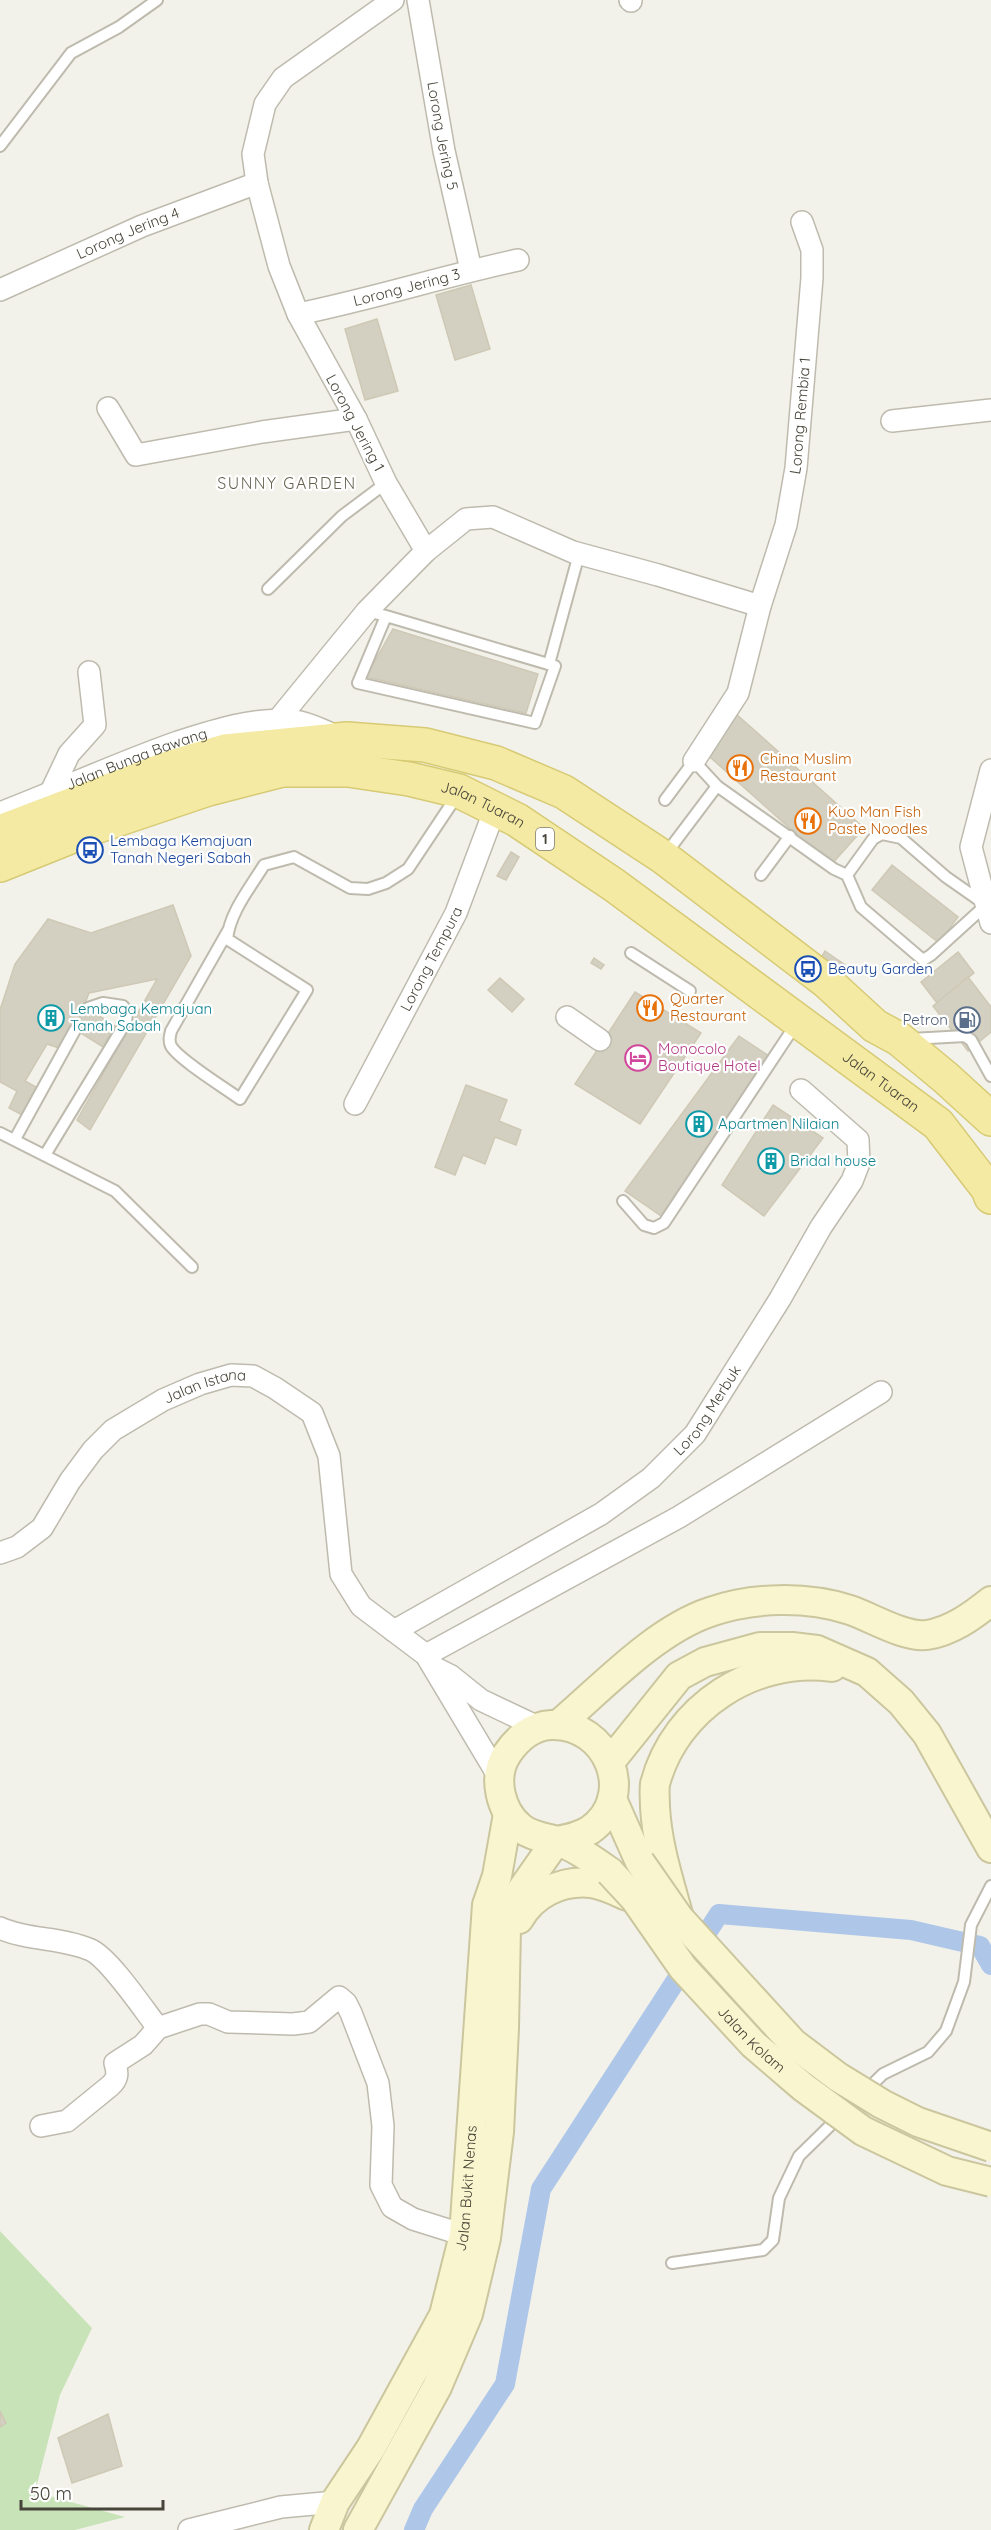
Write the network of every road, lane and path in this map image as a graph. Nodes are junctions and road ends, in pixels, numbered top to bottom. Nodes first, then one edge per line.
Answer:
1 (157, 0) edge
2 (393, 0) edge
3 (418, 0) edge
4 (0, 147) edge
5 (257, 183) junction
6 (802, 222) dead end
7 (518, 261) dead end
8 (471, 270) junction
9 (0, 290) edge
10 (298, 314) junction
11 (108, 408) dead end
12 (991, 410) edge
13 (356, 419) junction
14 (892, 421) dead end
15 (386, 483) junction
16 (426, 551) junction
17 (579, 554) junction
18 (268, 589) dead end
19 (760, 606) junction
20 (376, 614) junction
21 (549, 664) junction
22 (89, 672) dead end
23 (277, 721) junction
24 (347, 739) junction
25 (694, 760) junction
26 (991, 770) edge
27 (717, 786) junction
28 (459, 791) junction
29 (50, 794) junction
30 (665, 800) dead end
31 (495, 809) junction
32 (0, 813) edge
33 (0, 832) edge
34 (790, 836) junction
35 (663, 856) junction
36 (0, 865) edge
37 (761, 875) dead end
38 (847, 875) junction
39 (989, 914) edge
40 (229, 929) junction
41 (631, 952) dead end
42 (690, 991) dead end
43 (88, 1008) dead end
44 (567, 1017) dead end
45 (798, 1022) junction
46 (75, 1030) dead end
47 (898, 1039) junction
48 (600, 1040) dead end
49 (991, 1076) edge
50 (801, 1090) dead end
51 (355, 1104) dead end
52 (990, 1118) edge
53 (0, 1133) edge
54 (15, 1139) junction
55 (45, 1155) junction
56 (991, 1197) edge
57 (623, 1201) dead end
58 (192, 1267) dead end
59 (881, 1392) dead end
60 (0, 1553) edge
61 (991, 1601) edge
62 (394, 1631) junction
63 (430, 1662) junction
64 (867, 1672) junction
65 (549, 1727) junction
66 (610, 1762) junction
67 (499, 1777) junction
68 (612, 1799) junction
69 (508, 1814) junction
70 (556, 1840) junction
71 (991, 1848) edge
72 (652, 1863) junction
73 (600, 1877) junction
74 (991, 1886) edge
75 (0, 1928) edge
76 (507, 1953) junction
77 (158, 2028) junction
78 (41, 2126) dead end
79 (991, 2147) edge
80 (991, 2182) edge
81 (464, 2235) junction
82 (672, 2263) dead end
83 (336, 2502) junction
84 (189, 2530) edge
85 (324, 2530) edge
86 (358, 2530) edge

1 - 4 lane
2 - 5 street, Lorong Jering 1
3 - 8 street, Lorong Jering 5
5 - 9 street, Lorong Jering 4
5 - 10 street, Lorong Jering 1
6 - 19 street, Lorong Rembia 1
7 - 8 street, Lorong Jering 3
8 - 10 street, Lorong Jering 3
10 - 13 street, Lorong Jering 1
11 - 13 street
12 - 14 street
13 - 15 street, Lorong Jering 1
15 - 16 street, Lorong Jering 1
15 - 18 lane
16 - 17 street
16 - 20 street
17 - 19 street
17 - 21 lane
19 - 25 street, Lorong Rembia 1
20 - 21 lane
20 - 21 lane
20 - 23 street
22 - 29 street
23 - 24 street, Jalan Bunga Bawang
23 - 29 street, Jalan Bunga Bawang
24 - 33 main road
24 - 35 main road
25 - 27 lane
25 - 30 lane
26 - 39 street
27 - 34 lane
27 - 35 lane
28 - 31 main road, Jalan Tuaran / 1
28 - 36 main road, Jalan Tuaran / 1
28 - 40 lane
29 - 32 street, Jalan Bunga Bawang
31 - 45 main road, Jalan Tuaran / 1
31 - 51 street, Lorong Tempura
34 - 37 lane
34 - 38 lane
35 - 47 main road
38 - 39 lane
38 - 39 lane
40 - 40 lane
41 - 42 lane
43 - 55 lane
44 - 48 street
45 - 56 main road, Jalan Tuaran / 1
45 - 57 lane
46 - 54 lane
47 - 49 lane
47 - 52 main road
50 - 62 street, Lorong Merbuk
53 - 54 lane
54 - 55 lane
55 - 58 lane
59 - 63 street
60 - 62 street, Jalan Istana
61 - 65 main road
62 - 63 street, Jalan Istana
63 - 65 street, Jalan Istana
63 - 67 street, Jalan Istana
64 - 66 main road
64 - 71 main road
64 - 72 main road
65 - 66 main road
65 - 67 main road
66 - 68 main road
67 - 69 main road
68 - 70 main road
68 - 72 main road, Jalan Kolam
69 - 70 main road
69 - 81 main road, Jalan Bukit Nenas
70 - 73 main road, Jalan Kolam
70 - 76 main road, Jalan Bukit Nenas
72 - 79 main road, Jalan Kolam, bridge
73 - 76 main road
73 - 80 main road, Jalan Kolam, bridge
74 - 82 lane
75 - 77 street
76 - 86 main road, Jalan Bukit Nenas
77 - 78 street
77 - 81 street
81 - 83 main road, Jalan Bukit Nenas
83 - 84 street
83 - 85 main road, Jalan Bukit Nenas

